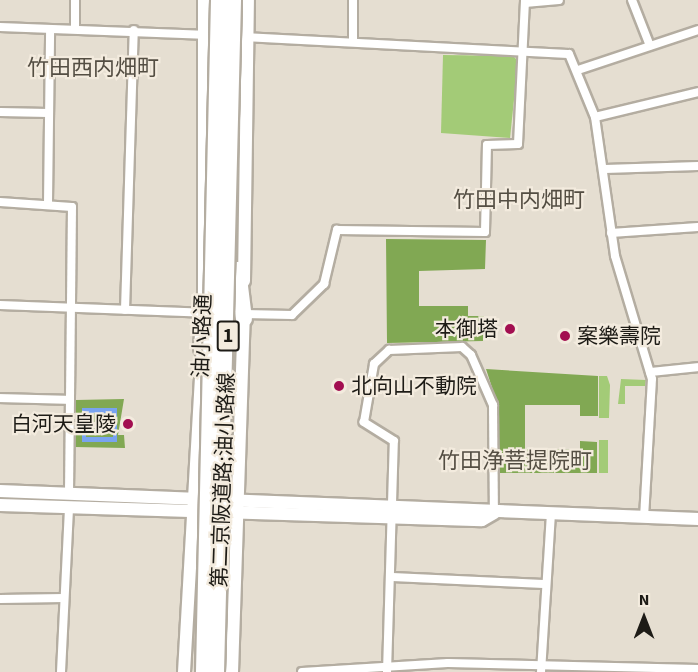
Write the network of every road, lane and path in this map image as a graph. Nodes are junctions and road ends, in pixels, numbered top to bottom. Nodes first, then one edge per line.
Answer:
1 (75, 0) edge
2 (204, 0) edge
3 (210, 0) edge
4 (219, 0) edge
5 (232, 0) edge
6 (241, 0) edge
7 (248, 0) edge
8 (353, 0) edge
9 (559, 0) edge
10 (632, 0) edge
11 (525, 1) edge
12 (0, 27) edge
13 (50, 29) junction
14 (75, 29) junction
15 (134, 30) junction
16 (698, 30) edge
17 (203, 34) junction
18 (247, 37) junction
19 (353, 42) junction
20 (650, 46) junction
21 (522, 53) junction
22 (578, 70) junction
23 (698, 92) edge
24 (0, 112) edge
25 (48, 113) junction
26 (595, 117) junction
27 (698, 166) edge
28 (605, 169) junction
29 (0, 201) edge
30 (48, 203) junction
31 (698, 227) edge
32 (611, 233) junction
33 (0, 305) edge
34 (71, 308) junction
35 (125, 310) junction
36 (204, 313) junction
37 (244, 317) junction
38 (202, 348) junction
39 (698, 367) edge
40 (650, 372) junction
41 (0, 398) edge
42 (70, 400) junction
43 (0, 491) edge
44 (69, 494) junction
45 (195, 498) junction
46 (240, 499) junction
47 (394, 504) junction
48 (0, 505) edge
49 (69, 508) junction
50 (194, 513) junction
51 (494, 513) junction
52 (551, 514) junction
53 (239, 515) junction
54 (393, 517) junction
55 (644, 517) junction
56 (698, 519) edge
57 (391, 577) junction
58 (545, 584) junction
59 (64, 598) junction
60 (0, 599) edge
61 (387, 669) edge
62 (542, 669) edge
63 (698, 669) edge
64 (61, 672) edge
65 (184, 672) edge
66 (204, 672) edge
67 (216, 672) edge
68 (232, 672) edge
69 (302, 672) edge

1 - 14 street
2 - 17 street, 油小路通
3 - 38 highway
4 - 66 highway, 第二京阪道路;油小路線 / 1, bridge
5 - 67 highway, 第二京阪道路;油小路線 / 1, bridge
6 - 37 highway
7 - 18 street, 油小路通
8 - 19 street
9 - 11 street
10 - 20 street
11 - 21 street
12 - 13 street
13 - 14 street
13 - 25 street
14 - 15 street
15 - 17 street
15 - 35 street
16 - 20 street
17 - 18 street
17 - 36 street, 油小路通
18 - 19 street
18 - 37 street, 油小路通
19 - 21 street
20 - 22 street
21 - 22 street
21 - 37 street
22 - 26 street
23 - 26 street
24 - 25 street
25 - 30 street
26 - 28 street
27 - 28 street
28 - 32 street
29 - 30 street
30 - 34 street
31 - 32 street
32 - 40 street
33 - 34 street
34 - 35 street
34 - 42 street
35 - 36 street
36 - 38 street, 油小路通
37 - 46 street, 油小路通
38 - 45 street, 油小路通
39 - 40 street
40 - 55 street
41 - 42 street
42 - 44 street
43 - 44 street
44 - 45 street
45 - 46 street
45 - 50 street, 油小路通
46 - 47 street
46 - 53 street, 油小路通
47 - 51 street
47 - 51 street
47 - 54 street
48 - 49 street
49 - 50 street
49 - 59 street
50 - 53 street
50 - 65 street, 油小路通
51 - 52 street
51 - 54 street
52 - 55 street
52 - 58 street
53 - 54 street
53 - 68 street, 油小路通
54 - 57 street
55 - 56 street
57 - 58 street
57 - 61 street
58 - 62 street
59 - 60 street
59 - 64 street
61 - 62 street
61 - 69 street
62 - 63 street

